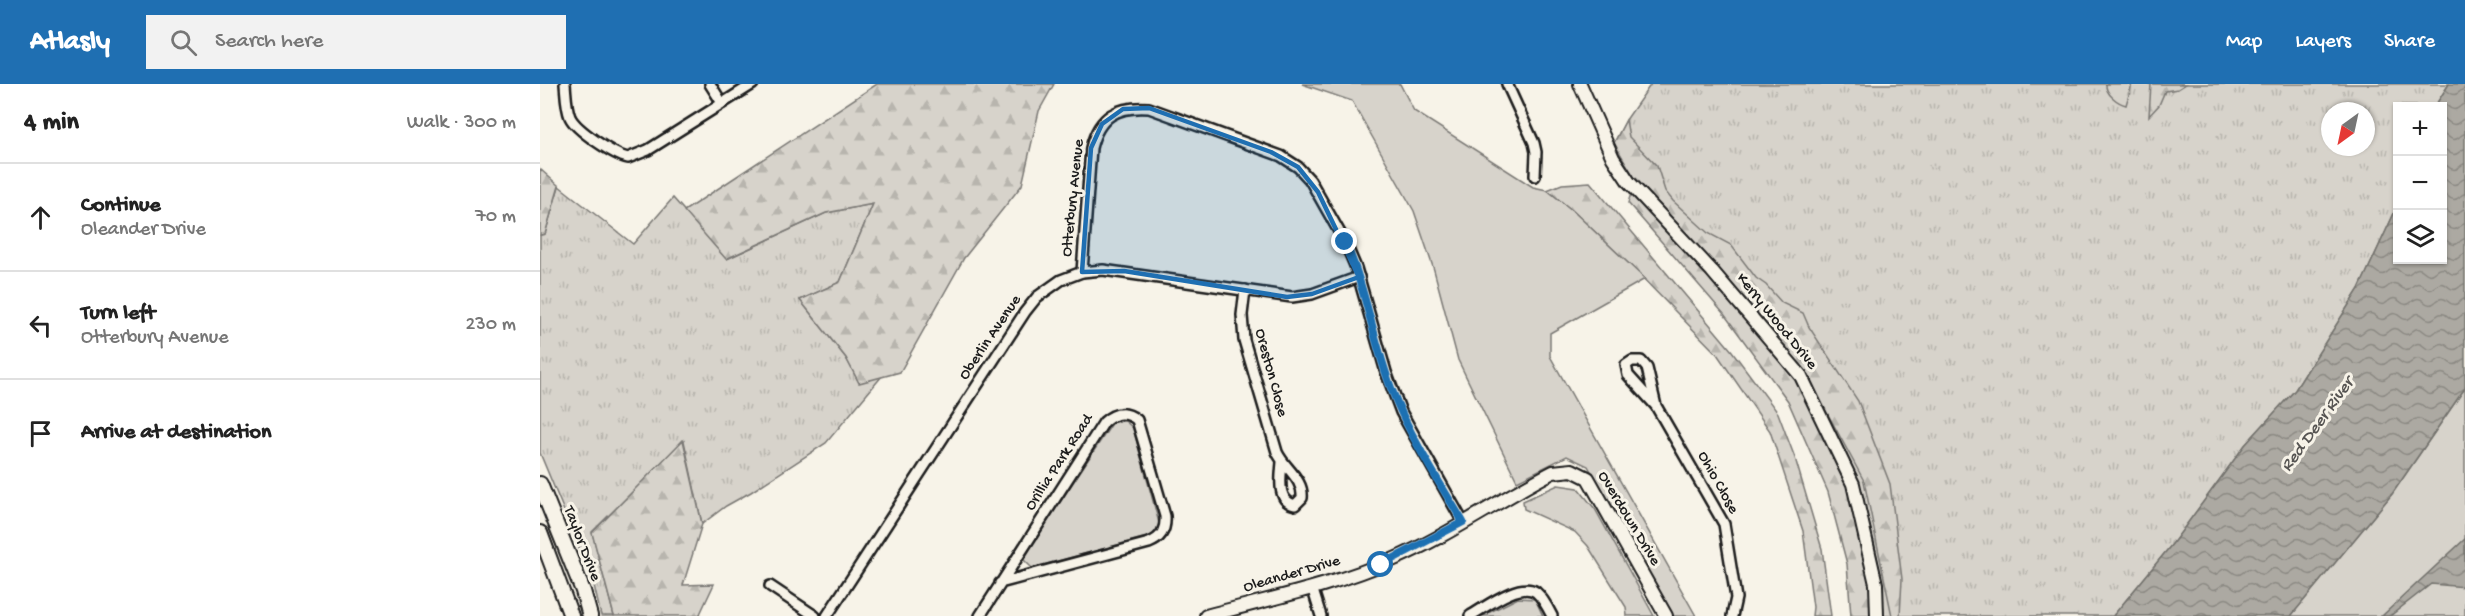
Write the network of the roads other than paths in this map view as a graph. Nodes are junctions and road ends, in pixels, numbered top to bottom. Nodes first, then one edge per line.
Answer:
1 (565, 84) edge
2 (710, 84) edge
3 (753, 84) edge
4 (1507, 84) edge
5 (1580, 84) edge
6 (722, 103) junction
7 (1535, 176) dead end
8 (1082, 272) junction
9 (1359, 277) junction
10 (1245, 290) junction
11 (1656, 406) junction
12 (1282, 462) dead end
13 (1544, 477) joint
14 (540, 484) edge
15 (1463, 522) junction
16 (540, 533) edge
17 (1000, 583) junction
18 (770, 586) dead end
19 (1312, 586) junction
20 (571, 616) edge
21 (590, 616) edge
22 (815, 616) edge
23 (827, 616) edge
24 (980, 616) edge
25 (1206, 616) edge
26 (1321, 616) edge
27 (1470, 616) edge
28 (1552, 616) edge
29 (1666, 616) edge
30 (1732, 616) edge
31 (1877, 616) edge

1 - 6 street
2 - 6 street
3 - 6 street
4 - 7 street
5 - 31 street, Kerry Wood Drive
8 - 9 street, Otterbury Avenue
8 - 10 street, Oberlin Avenue
8 - 23 street, Oberlin Avenue
9 - 10 street, Oberlin Avenue
9 - 15 street, Otterbury Avenue
10 - 12 street, Oreston Close
11 - 11 street, Ohio Close
11 - 30 street, Ohio Close
13 - 15 street, Oleander Drive
13 - 29 street, Overdown Drive
14 - 21 main road, Taylor Drive
15 - 19 street, Oleander Drive
16 - 20 main road, Taylor Drive
17 - 17 street, Orillia Park Road
17 - 24 street, Orillia Park Road
18 - 22 street
19 - 25 street, Oleander Drive
19 - 26 street
27 - 28 street

